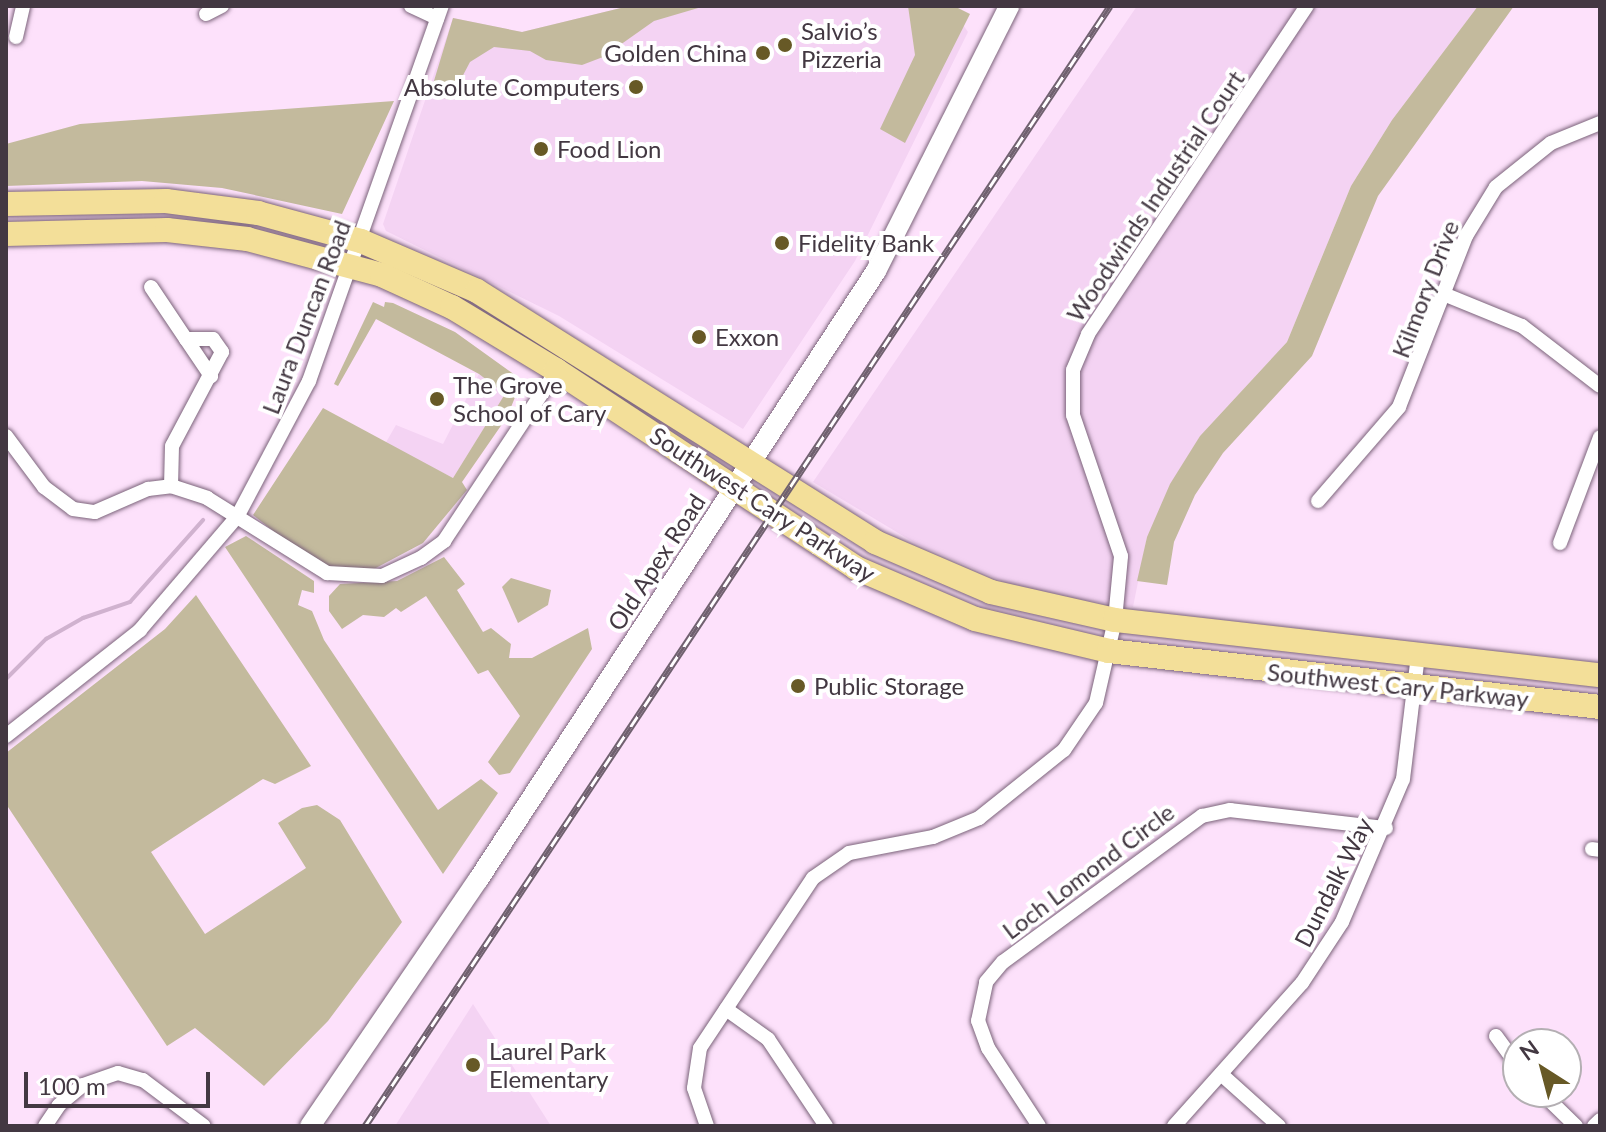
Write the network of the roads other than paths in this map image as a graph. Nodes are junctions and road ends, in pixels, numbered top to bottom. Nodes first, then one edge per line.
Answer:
1 (23, 6) edge
2 (222, 6) edge
3 (411, 6) edge
4 (1009, 6) edge
5 (1307, 6) edge
6 (440, 12) edge
7 (206, 14) dead end
8 (16, 37) dead end
9 (1600, 123) edge
10 (6, 204) edge
11 (6, 234) edge
12 (361, 241) junction
13 (353, 265) junction
14 (151, 287) dead end
15 (1446, 295) junction
16 (186, 339) junction
17 (571, 350) junction
18 (556, 370) junction
19 (211, 376) junction
20 (1600, 386) edge
21 (6, 436) edge
22 (1600, 437) edge
23 (11, 457) edge
24 (752, 464) junction
25 (171, 486) junction
26 (736, 487) junction
27 (1318, 501) dead end
28 (237, 517) junction
29 (1560, 543) dead end
30 (1115, 620) junction
31 (1109, 651) junction
32 (1418, 655) junction
33 (1600, 675) edge
34 (1414, 687) junction
35 (1600, 707) edge
36 (6, 736) edge
37 (1386, 828) junction
38 (726, 1009) junction
39 (1496, 1036) dead end
40 (1502, 1044) edge
41 (1221, 1074) junction
42 (1557, 1108) edge
43 (1600, 1120) edge
44 (45, 1126) edge
45 (204, 1126) edge
46 (310, 1126) edge
47 (707, 1126) edge
48 (826, 1126) edge
49 (1039, 1126) edge
50 (1174, 1126) edge
51 (1279, 1126) edge
52 (1576, 1126) edge
53 (1594, 1126) edge

1 - 8 street
2 - 7 street
3 - 6 street
4 - 24 main road, Old Apex Road
5 - 30 street, Woodwinds Industrial Court
6 - 12 street, Laura Duncan Road
9 - 15 street, Kilmory Drive
10 - 12 main road, Southwest Cary Parkway
11 - 13 main road, Southwest Cary Parkway
12 - 13 street, Laura Duncan Road
12 - 17 main road, Southwest Cary Parkway
13 - 18 main road, Southwest Cary Parkway
13 - 28 street, Laura Duncan Road
14 - 16 street
15 - 20 street
15 - 27 street, Kilmory Drive
16 - 19 street
16 - 19 street
17 - 18 street
17 - 24 main road, Southwest Cary Parkway
18 - 26 main road, Southwest Cary Parkway
18 - 28 street
19 - 25 street
21 - 23 street
22 - 29 street
23 - 25 street
24 - 26 main road, Old Apex Road
24 - 30 main road, Southwest Cary Parkway
25 - 28 street
26 - 31 main road, Southwest Cary Parkway
26 - 46 main road, Old Apex Road
28 - 36 street, Laura Duncan Road
30 - 31 street, Woodwinds Industrial Court
30 - 32 main road, Southwest Cary Parkway
31 - 34 main road, Southwest Cary Parkway
31 - 38 street, Woodwinds Industrial Court
32 - 33 main road, Southwest Cary Parkway
32 - 34 street, Dundalk Way
34 - 35 main road, Southwest Cary Parkway
34 - 37 street, Dundalk Way
37 - 41 street, Dundalk Way
37 - 49 street, Loch Lomond Circle
38 - 47 street, Woodwinds Industrial Court
38 - 48 street
39 - 40 street
41 - 50 street, Dundalk Way
41 - 51 street
42 - 52 street
43 - 53 street
44 - 45 street

